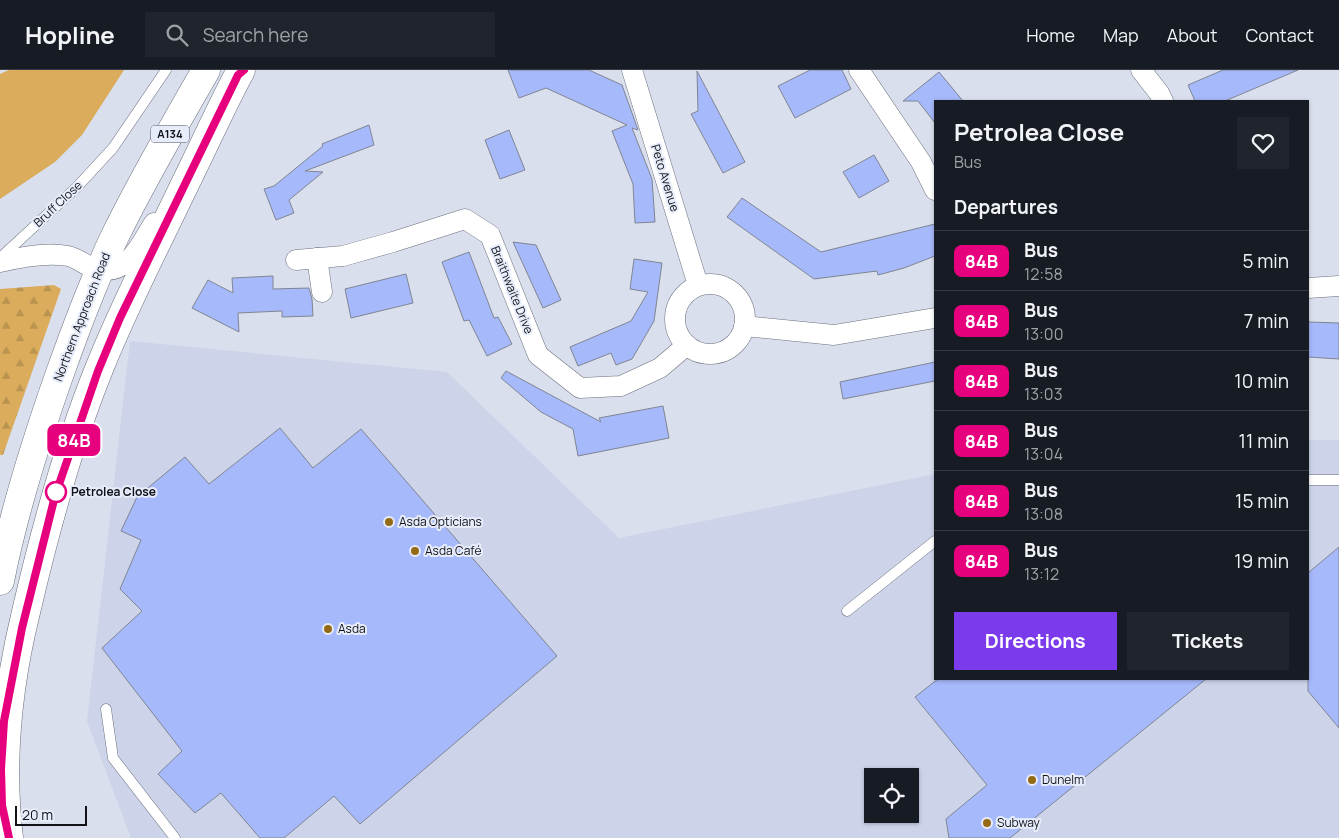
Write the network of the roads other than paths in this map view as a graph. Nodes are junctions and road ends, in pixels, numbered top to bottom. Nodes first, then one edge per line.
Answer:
1 (166, 70) edge
2 (206, 70) edge
3 (241, 70) edge
4 (632, 70) edge
5 (859, 70) edge
6 (1141, 70) edge
7 (1162, 100) edge
8 (186, 184) junction
9 (934, 188) edge
10 (0, 258) edge
11 (317, 258) junction
12 (296, 260) dead end
13 (0, 262) edge
14 (99, 270) junction
15 (698, 285) junction
16 (1339, 286) edge
17 (1309, 288) edge
18 (322, 292) dead end
19 (934, 318) edge
20 (744, 326) junction
21 (687, 345) junction
22 (1309, 480) edge
23 (1339, 480) edge
24 (934, 541) edge
25 (0, 581) edge
26 (847, 611) dead end
27 (106, 709) dead end
28 (2, 805) junction
29 (9, 838) edge
30 (14, 838) edge
31 (175, 838) edge

1 - 10 lane, Bruff Close
2 - 14 main road, Northern Approach Road / A134
3 - 8 main road, A134
4 - 15 street, Peto Avenue
5 - 9 street
6 - 7 street
8 - 14 street
8 - 28 main road, A134
11 - 12 street, Braithwaite Drive
11 - 18 street
11 - 21 street, Braithwaite Drive
13 - 14 street
14 - 25 main road, Northern Approach Road / A134
15 - 20 street
15 - 21 street
16 - 17 street
19 - 20 street
20 - 21 street
22 - 23 lane
24 - 26 lane
27 - 31 lane
28 - 29 main road, A134
28 - 30 street

